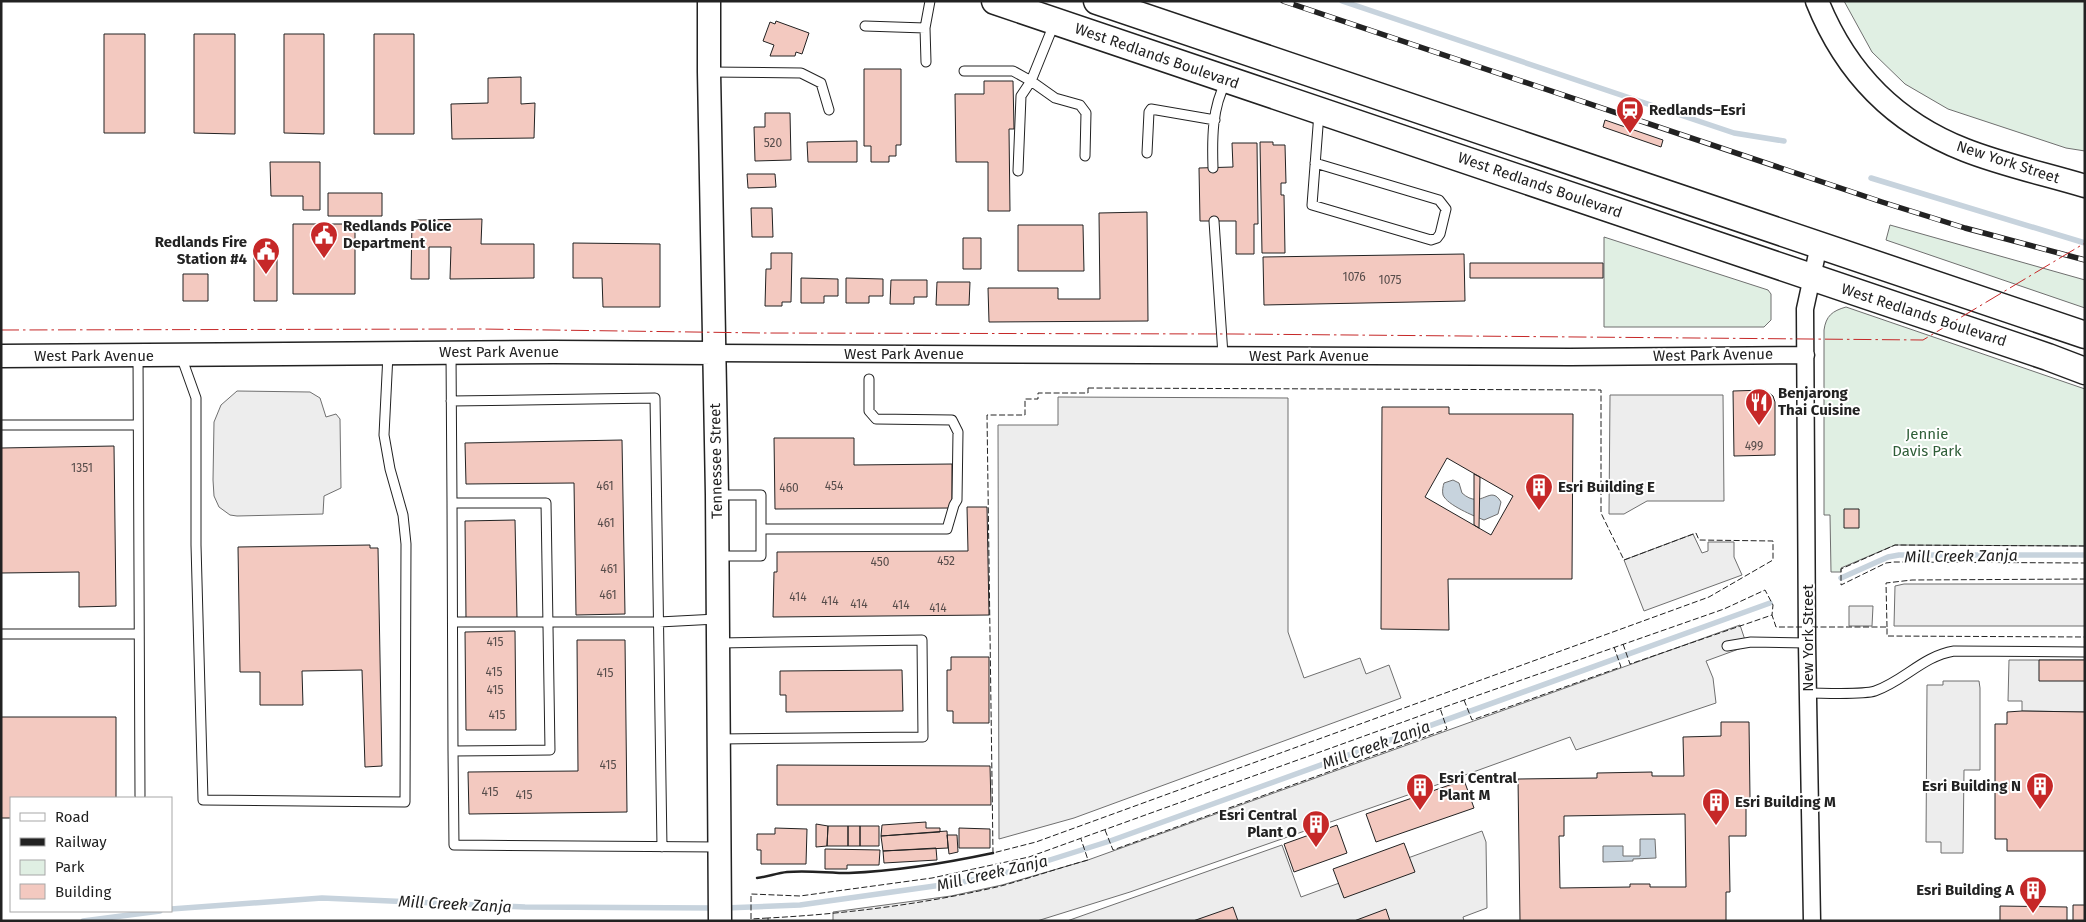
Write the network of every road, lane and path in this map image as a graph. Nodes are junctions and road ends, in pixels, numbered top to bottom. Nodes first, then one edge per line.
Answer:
1 (709, 1) edge
2 (930, 1) edge
3 (995, 1) edge
4 (1097, 1) edge
5 (1817, 1) edge
6 (1055, 22) junction
7 (865, 26) dead end
8 (925, 28) junction
9 (926, 62) dead end
10 (964, 71) dead end
11 (709, 72) junction
12 (1227, 80) junction
13 (1031, 81) junction
14 (829, 110) dead end
15 (1319, 110) junction
16 (1215, 120) junction
17 (1147, 153) dead end
18 (1085, 156) dead end
19 (1315, 163) junction
20 (1213, 168) dead end
21 (1018, 172) dead end
22 (2085, 186) edge
23 (1214, 221) dead end
24 (1819, 244) junction
25 (1810, 277) junction
26 (2085, 335) edge
27 (450, 353) junction
28 (714, 353) junction
29 (388, 354) junction
30 (138, 355) junction
31 (1223, 355) junction
32 (1806, 355) junction
33 (1, 356) edge
34 (181, 356) junction
35 (2085, 371) edge
36 (869, 380) dead end
37 (451, 401) junction
38 (1, 425) edge
39 (138, 425) junction
40 (717, 495) junction
41 (452, 503) junction
42 (761, 529) junction
43 (717, 556) junction
44 (718, 619) junction
45 (452, 622) junction
46 (659, 622) junction
47 (547, 623) junction
48 (1, 634) edge
49 (139, 634) junction
50 (718, 643) junction
51 (1807, 643) junction
52 (1727, 646) dead end
53 (2085, 652) edge
54 (1809, 693) junction
55 (719, 739) junction
56 (453, 751) junction
57 (140, 796) dead end
58 (662, 847) junction
59 (720, 847) junction
60 (720, 921) edge
61 (1812, 921) edge

1 - 11 street, Tennessee Street
2 - 8 lane
3 - 6 main road, West Redlands Boulevard
4 - 24 main road
5 - 22 street, New York Street
6 - 12 main road, West Redlands Boulevard
6 - 13 lane
7 - 8 lane
8 - 9 lane
10 - 13 lane
11 - 14 lane
11 - 28 street, Tennessee Street
12 - 15 main road, West Redlands Boulevard
12 - 16 lane
13 - 18 lane
13 - 21 lane
15 - 19 lane
15 - 25 main road, West Redlands Boulevard
16 - 17 lane
16 - 20 lane
19 - 19 lane
23 - 31 lane
24 - 25 street, New York Street
24 - 26 main road
25 - 32 street, New York Street
25 - 35 main road, West Redlands Boulevard
27 - 28 street, West Park Avenue
27 - 29 street, West Park Avenue
27 - 37 lane
28 - 31 street, West Park Avenue
28 - 40 street, Tennessee Street
29 - 34 street, West Park Avenue
29 - 34 lane
30 - 33 street, West Park Avenue
30 - 34 street, West Park Avenue
30 - 39 lane
31 - 32 street, West Park Avenue
32 - 51 street, New York Street
36 - 42 lane
37 - 41 lane
37 - 46 lane
38 - 39 lane
39 - 49 lane
40 - 42 lane
40 - 43 street, Tennessee Street
41 - 45 lane
41 - 47 lane
42 - 43 lane
43 - 44 street, Tennessee Street
44 - 46 lane
44 - 50 street, Tennessee Street
45 - 47 lane
45 - 56 lane
46 - 47 lane
46 - 58 lane
47 - 56 lane
48 - 49 lane
49 - 57 lane
50 - 55 street, Tennessee Street
50 - 55 lane
51 - 52 lane
51 - 54 street, New York Street
53 - 54 lane
54 - 61 street, New York Street
55 - 59 street, Tennessee Street
56 - 58 lane
58 - 59 lane
59 - 60 street, Tennessee Street

